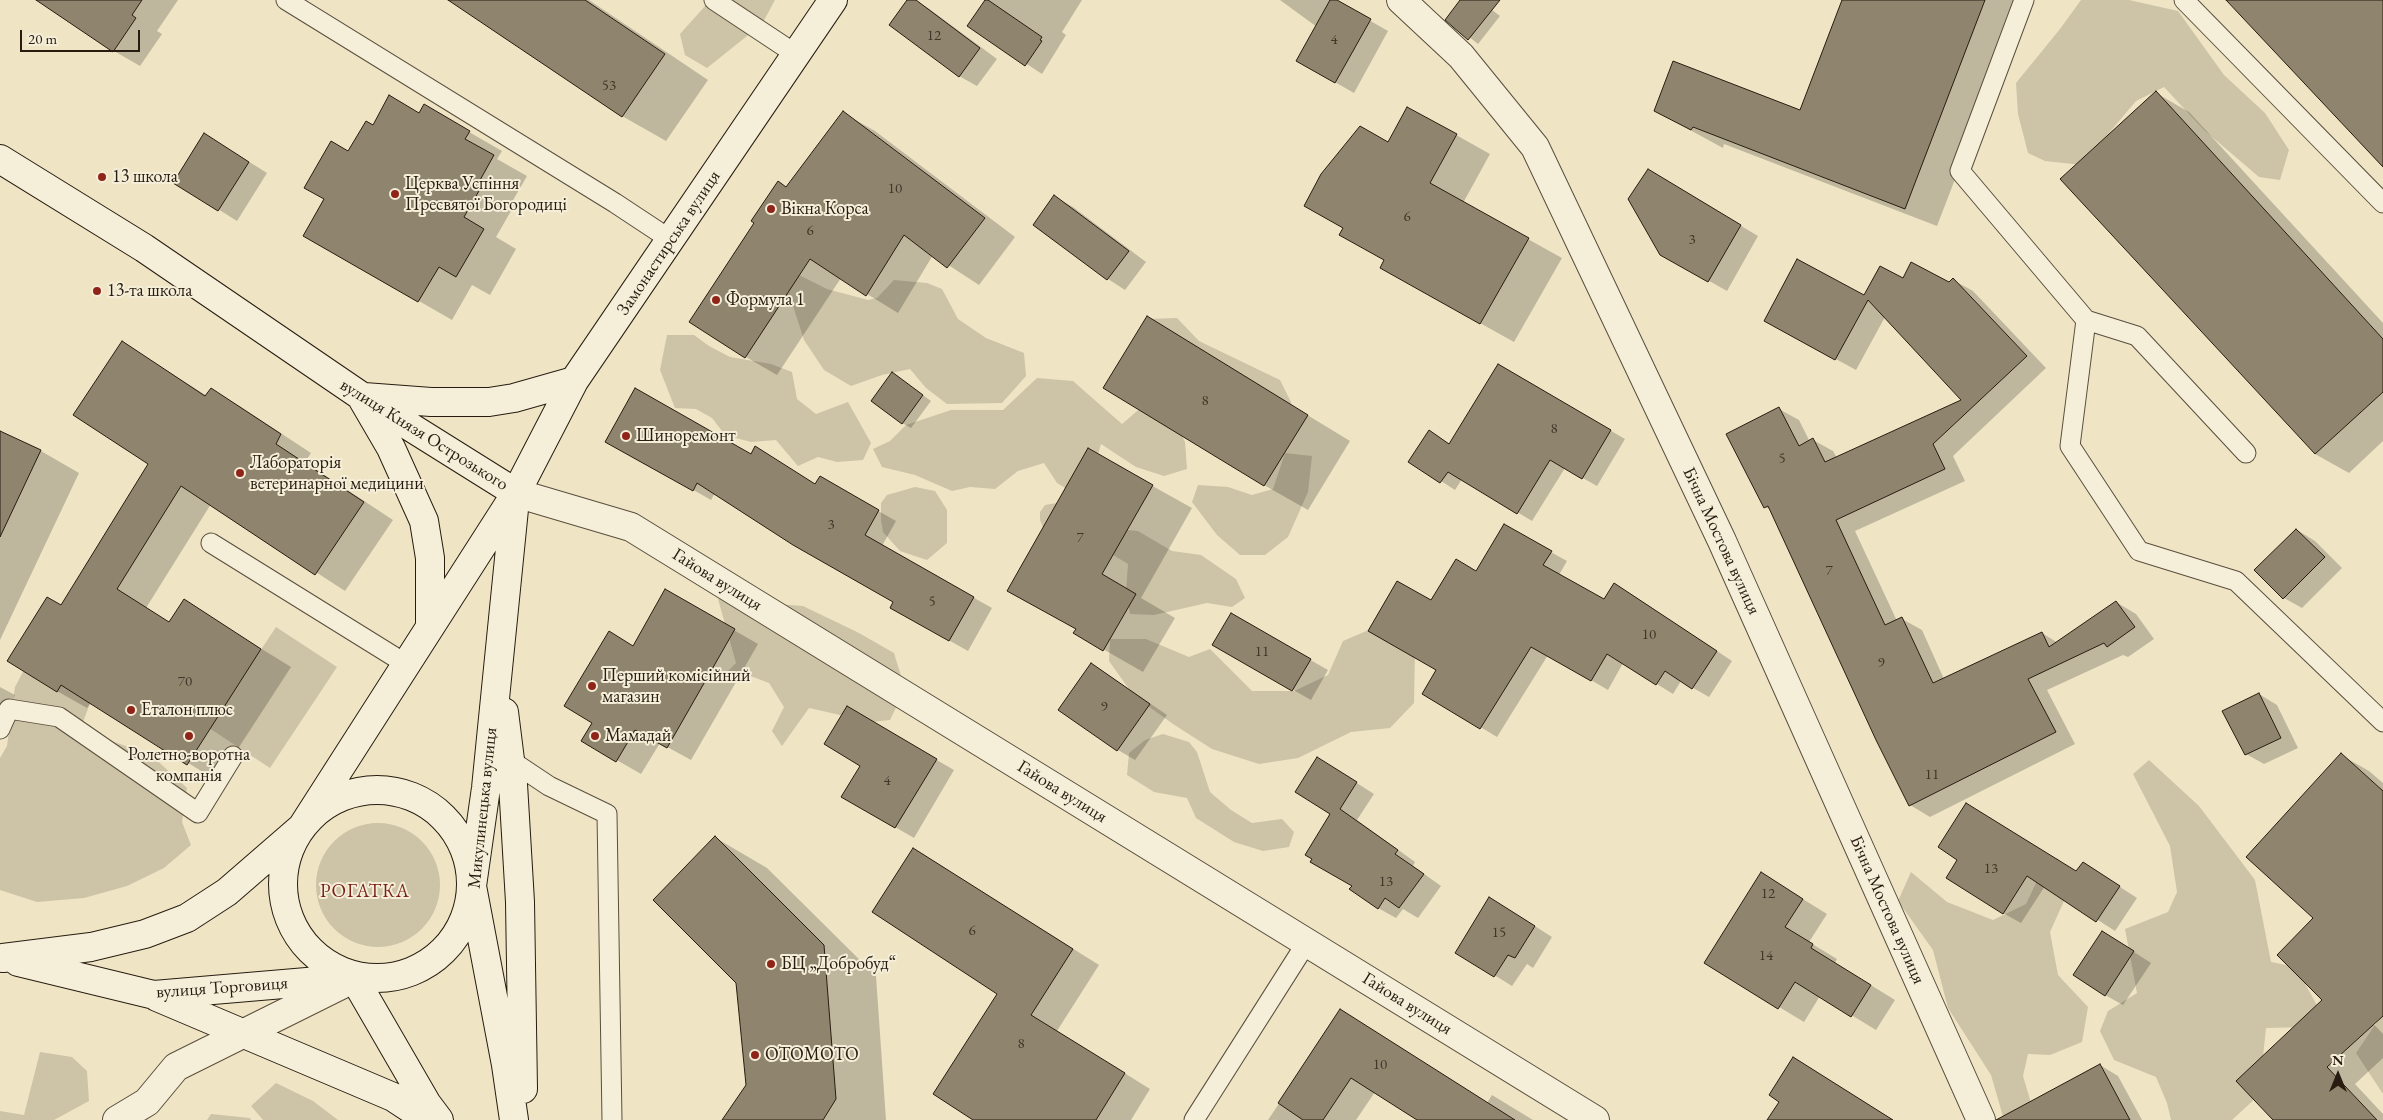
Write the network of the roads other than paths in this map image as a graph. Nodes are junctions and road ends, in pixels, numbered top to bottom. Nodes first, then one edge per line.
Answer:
1 (286, 0) edge
2 (714, 0) edge
3 (834, 0) edge
4 (1401, 0) edge
5 (2024, 0) edge
6 (2184, 0) edge
7 (797, 55) junction
8 (0, 159) edge
9 (2383, 203) edge
10 (671, 240) junction
11 (2086, 320) junction
12 (574, 381) junction
13 (360, 396) junction
14 (2246, 453) dead end
15 (516, 492) junction
16 (211, 543) dead end
17 (430, 627) junction
18 (498, 660) junction
19 (406, 664) junction
20 (2383, 722) edge
21 (0, 729) edge
22 (233, 756) dead end
23 (510, 760) junction
24 (302, 827) junction
25 (472, 886) junction
26 (1307, 942) junction
27 (2, 958) edge
28 (354, 978) junction
29 (154, 995) junction
30 (243, 1033) junction
31 (117, 1120) edge
32 (428, 1120) edge
33 (440, 1120) edge
34 (514, 1120) edge
35 (522, 1120) edge
36 (612, 1120) edge
37 (1194, 1120) edge
38 (1595, 1120) edge
39 (1981, 1120) edge

1 - 10 lane
2 - 7 lane
3 - 7 main road, Замонастирська вулиця
4 - 39 main road, Бічна Мостова вулиця
5 - 11 lane
6 - 9 lane
7 - 10 main road, Замонастирська вулиця
8 - 13 main road, вулиця Князя Острозького
10 - 12 main road, Замонастирська вулиця
11 - 14 lane
11 - 20 lane
12 - 13 main road
12 - 15 main road, Замонастирська вулиця
13 - 15 main road, вулиця Князя Острозького
13 - 17 main road
15 - 17 main road, вулиця Князя Острозького
15 - 18 main road, Микулинецька вулиця
15 - 26 main road, Гайова вулиця
16 - 19 lane
17 - 19 main road, вулиця Князя Острозького
18 - 23 main road
18 - 25 main road, Микулинецька вулиця
19 - 24 main road, вулиця Князя Острозького
21 - 22 lane
23 - 35 main road
23 - 36 lane
24 - 25 main road
24 - 27 main road, вулиця Торговиця
24 - 28 main road
25 - 28 main road, вулиця Торговиця
25 - 34 main road, Микулинецька вулиця
26 - 37 lane
26 - 38 main road, Гайова вулиця
27 - 29 main road, вулиця Торговиця
28 - 29 main road, вулиця Торговиця
28 - 30 main road
28 - 33 main road
29 - 30 main road
30 - 31 main road
30 - 32 main road

